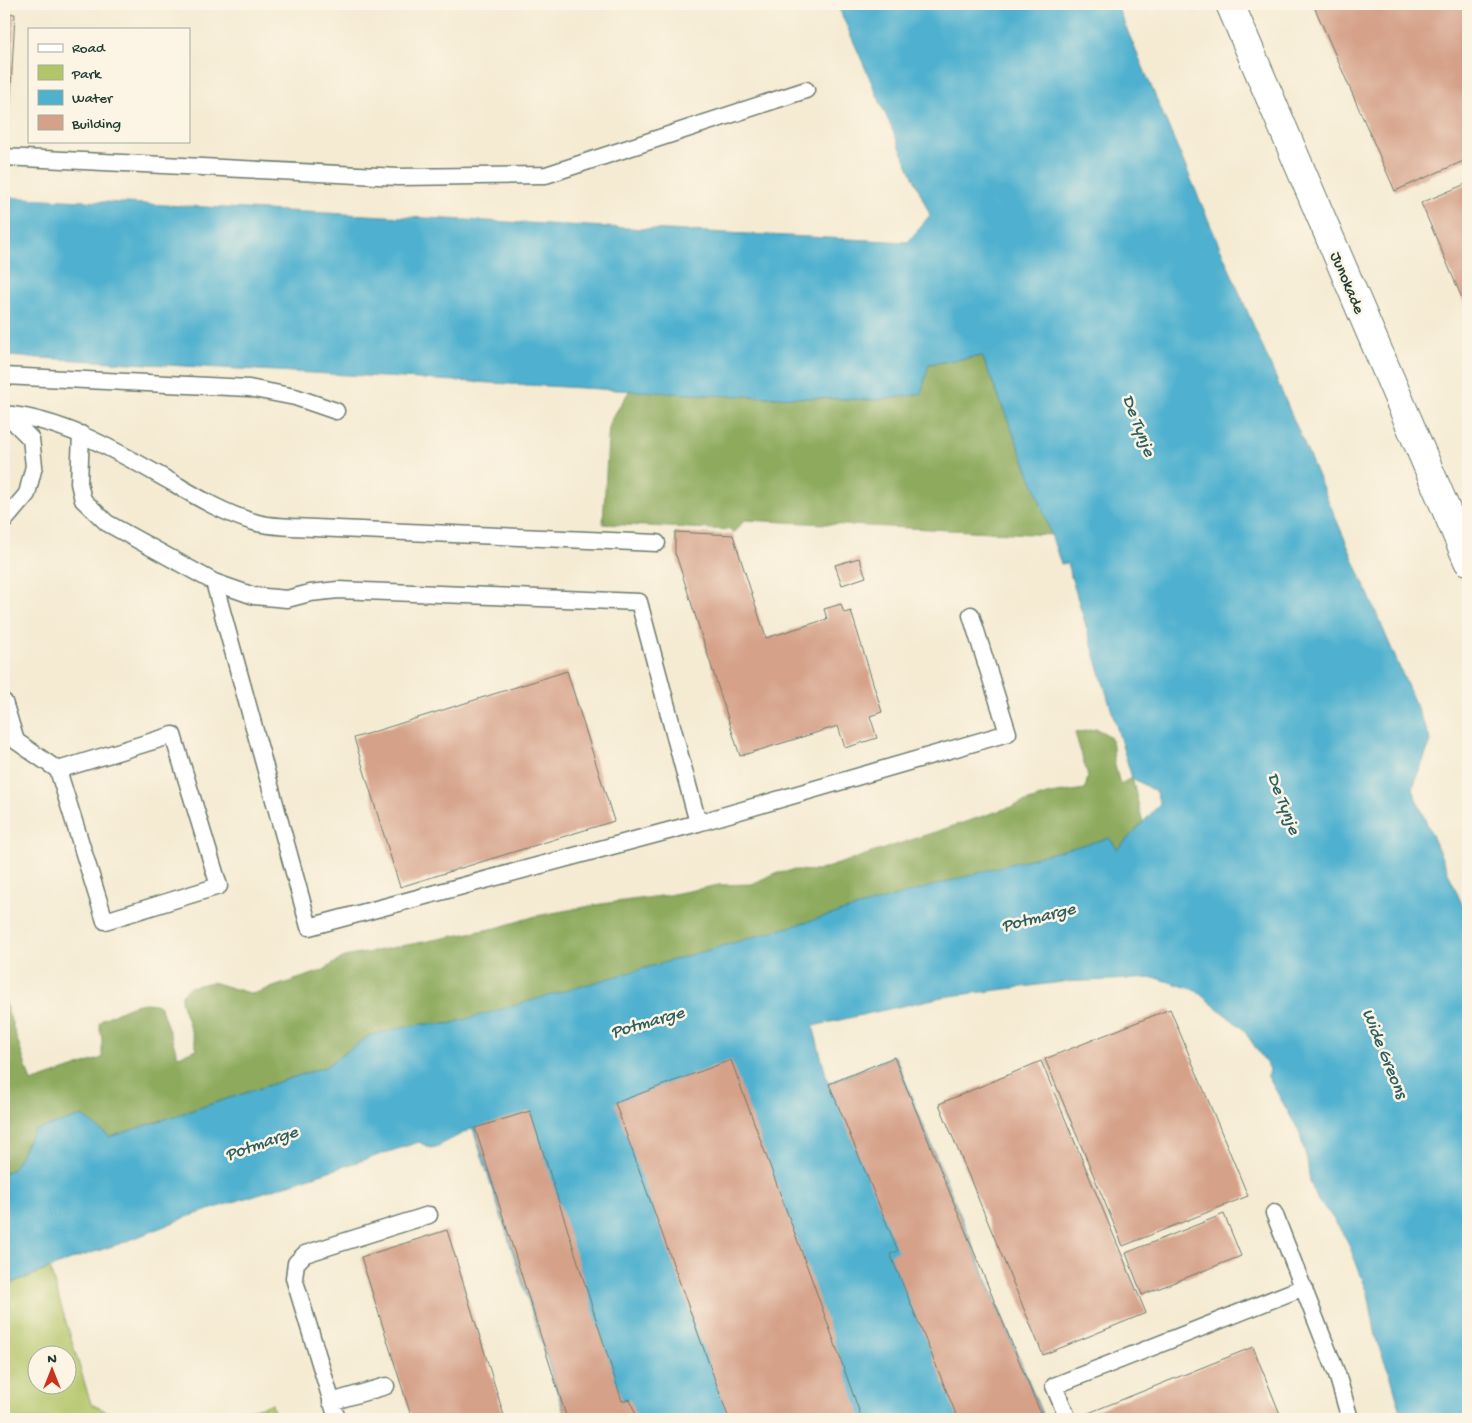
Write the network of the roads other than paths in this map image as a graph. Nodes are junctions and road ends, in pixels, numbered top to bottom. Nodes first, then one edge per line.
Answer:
1 (1230, 4) edge
2 (806, 90) dead end
3 (4, 157) edge
4 (4, 376) edge
5 (336, 411) dead end
6 (5, 414) edge
7 (81, 434) junction
8 (4, 521) edge
9 (657, 543) dead end
10 (1468, 561) edge
11 (214, 582) junction
12 (971, 615) dead end
13 (4, 702) edge
14 (58, 770) junction
15 (698, 823) junction
16 (1274, 1213) dead end
17 (429, 1215) dead end
18 (1304, 1287) junction
19 (386, 1386) dead end
20 (332, 1402) junction
21 (337, 1419) edge
22 (1068, 1419) edge
23 (1350, 1419) edge

1 - 10 street, Junokade
2 - 3 lane
4 - 5 lane
6 - 7 lane
6 - 8 lane
7 - 9 lane
7 - 11 lane
11 - 15 lane
11 - 15 lane
12 - 15 lane
13 - 14 lane
14 - 14 lane
16 - 18 lane
17 - 20 lane
18 - 22 lane
18 - 23 lane
19 - 20 lane
20 - 21 lane

